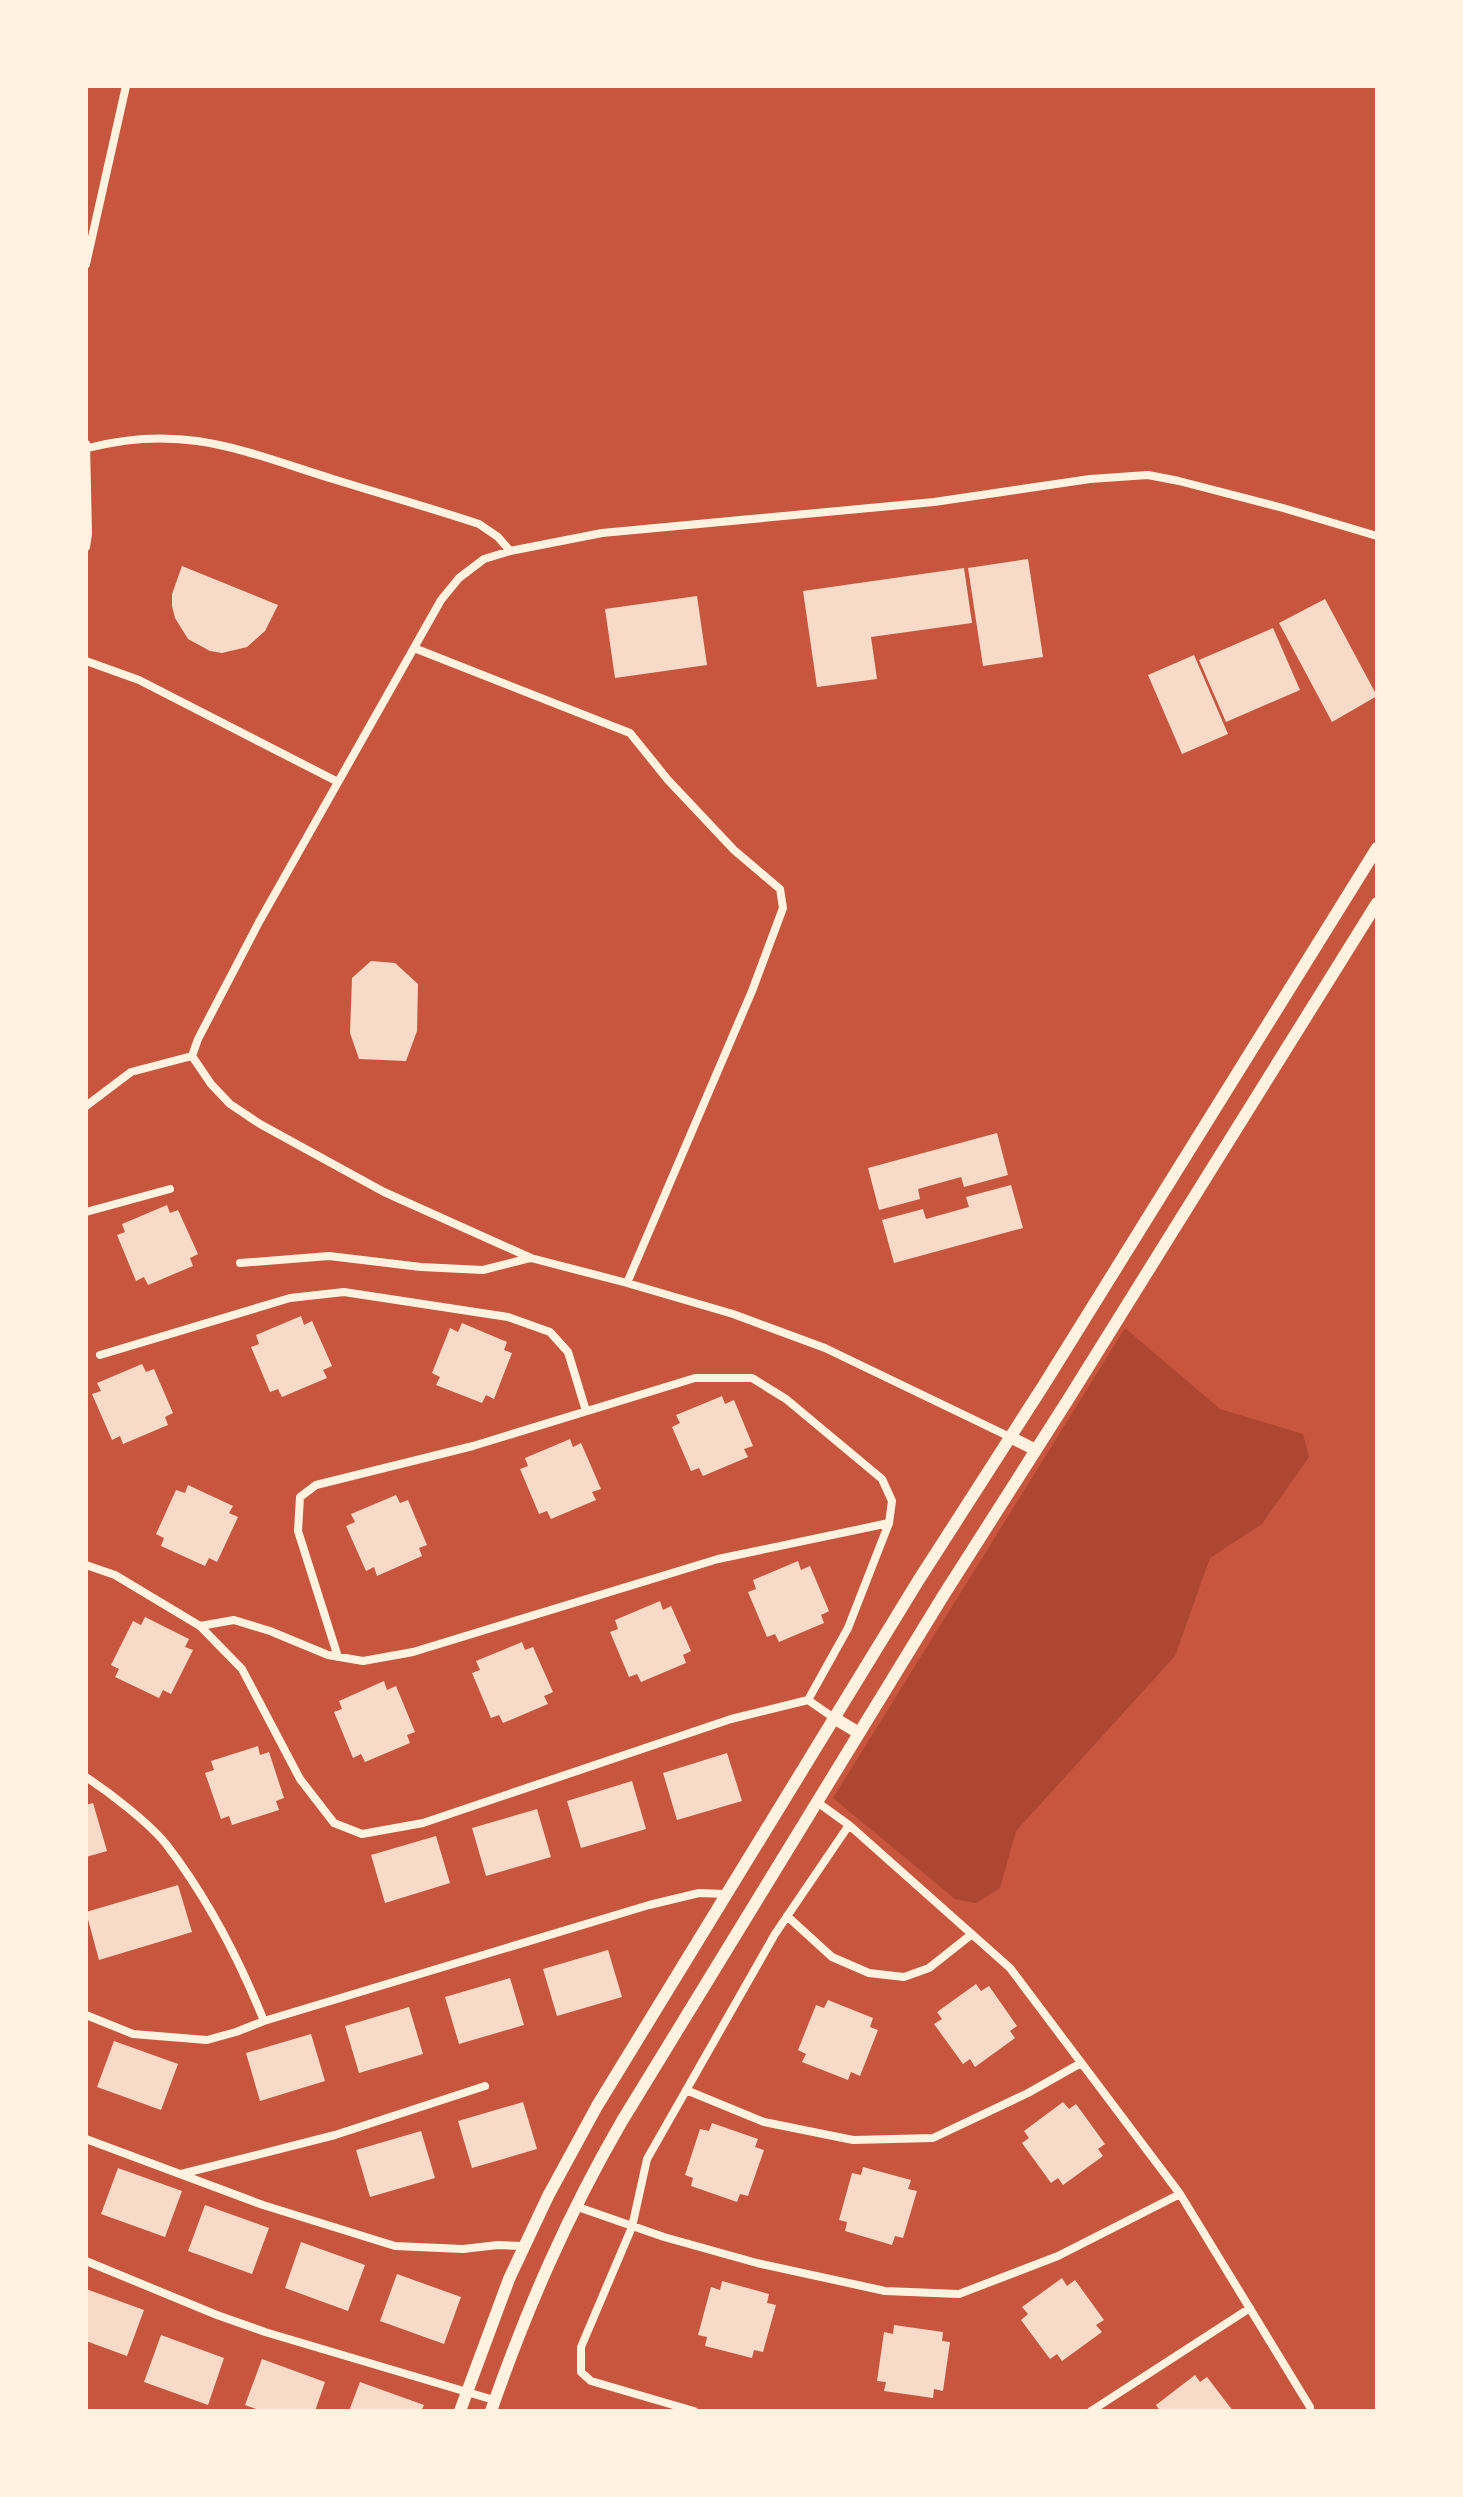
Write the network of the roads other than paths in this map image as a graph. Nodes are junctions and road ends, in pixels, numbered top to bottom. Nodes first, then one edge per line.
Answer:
1 (126, 86) edge
2 (86, 264) edge
3 (87, 445) edge
4 (87, 533) edge
5 (1377, 536) edge
6 (86, 547) edge
7 (510, 551) junction
8 (414, 648) junction
9 (86, 661) edge
10 (338, 782) junction
11 (1377, 848) edge
12 (1377, 903) edge
13 (192, 1056) junction
14 (86, 1106) edge
15 (170, 1189) dead end
16 (86, 1212) edge
17 (531, 1258) junction
18 (240, 1263) dead end
19 (627, 1283) junction
20 (100, 1355) dead end
21 (586, 1411) junction
22 (1010, 1437) junction
23 (1036, 1450) junction
24 (889, 1523) junction
25 (86, 1565) edge
26 (200, 1626) junction
27 (338, 1657) junction
28 (808, 1700) junction
29 (834, 1718) junction
30 (859, 1733) junction
31 (86, 1777) edge
32 (817, 1802) junction
33 (849, 1825) junction
34 (726, 1894) junction
35 (787, 1916) junction
36 (972, 1934) junction
37 (86, 2015) edge
38 (264, 2021) junction
39 (1081, 2063) junction
40 (485, 2086) dead end
41 (686, 2090) junction
42 (86, 2139) edge
43 (181, 2174) junction
44 (1180, 2194) junction
45 (575, 2206) junction
46 (632, 2227) junction
47 (524, 2246) junction
48 (86, 2261) edge
49 (1250, 2308) junction
50 (467, 2391) junction
51 (492, 2406) edge
52 (460, 2411) edge
53 (694, 2411) edge
54 (1091, 2411) edge
55 (1310, 2411) edge

1 - 2 street
3 - 4 street
3 - 7 street
4 - 6 street
5 - 7 street
7 - 8 street
8 - 10 street
8 - 19 street
9 - 10 street
10 - 13 street
11 - 22 street
12 - 23 street
13 - 14 street
13 - 17 street
15 - 16 street
17 - 18 street
17 - 19 street
19 - 22 street
20 - 21 street
21 - 24 street
21 - 27 street
22 - 23 street
22 - 29 street
23 - 30 street
24 - 27 street
24 - 28 street
25 - 26 street
26 - 27 street
26 - 28 street
28 - 29 street
29 - 30 street
29 - 34 street
30 - 32 street
31 - 38 street
32 - 33 street
32 - 45 street
33 - 35 street
33 - 36 street
34 - 38 street
34 - 47 street
35 - 36 street
35 - 41 street
36 - 39 street
37 - 38 street
39 - 41 street
39 - 44 street
40 - 43 street
41 - 46 street
42 - 43 street
43 - 47 street
44 - 46 street
44 - 49 street
45 - 46 street
45 - 51 street
46 - 53 street
47 - 50 street
48 - 50 street
49 - 54 street
49 - 55 street
50 - 51 street
50 - 52 street

